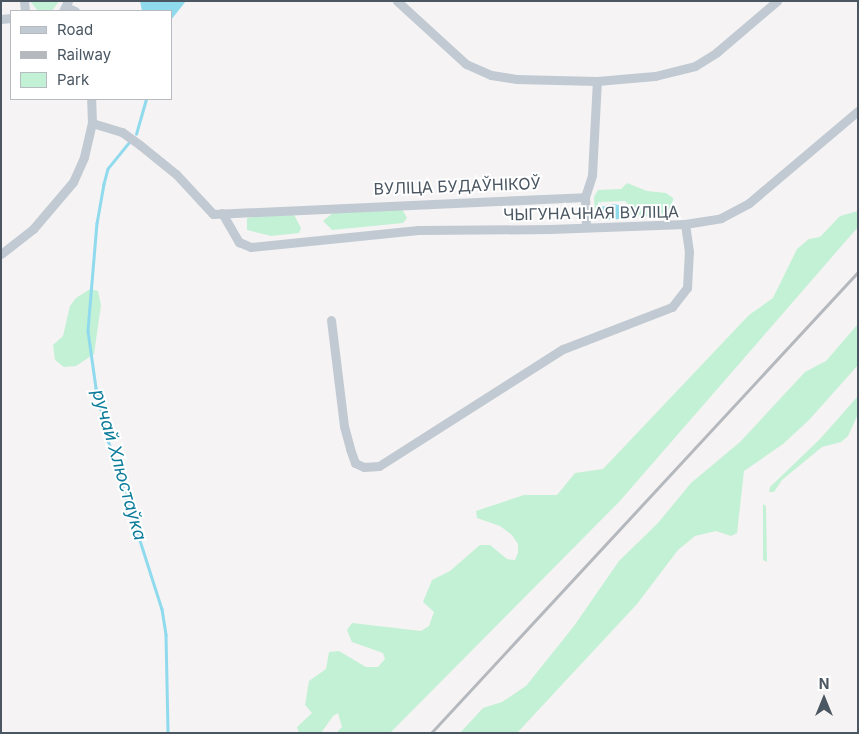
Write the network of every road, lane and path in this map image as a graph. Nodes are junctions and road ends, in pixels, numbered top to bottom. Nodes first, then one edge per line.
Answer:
1 (397, 1) edge
2 (777, 1) edge
3 (597, 81) junction
4 (91, 100) edge
5 (858, 112) edge
6 (92, 123) junction
7 (586, 197) junction
8 (217, 213) junction
9 (685, 224) junction
10 (586, 227) junction
11 (1, 254) edge
12 (331, 320) dead end

1 - 3 street
2 - 3 street
3 - 7 street
4 - 6 street
5 - 9 street
6 - 8 street, ЧЫГУНАЧНАЯ ВУЛІЦА
6 - 11 street
7 - 8 street, ВУЛІЦА БУДАЎНІКОЎ
7 - 10 street
8 - 10 street, ЧЫГУНАЧНАЯ ВУЛІЦА
9 - 10 street, ЧЫГУНАЧНАЯ ВУЛІЦА
9 - 12 street, ЧЫГУНАЧНАЯ ВУЛІЦА

